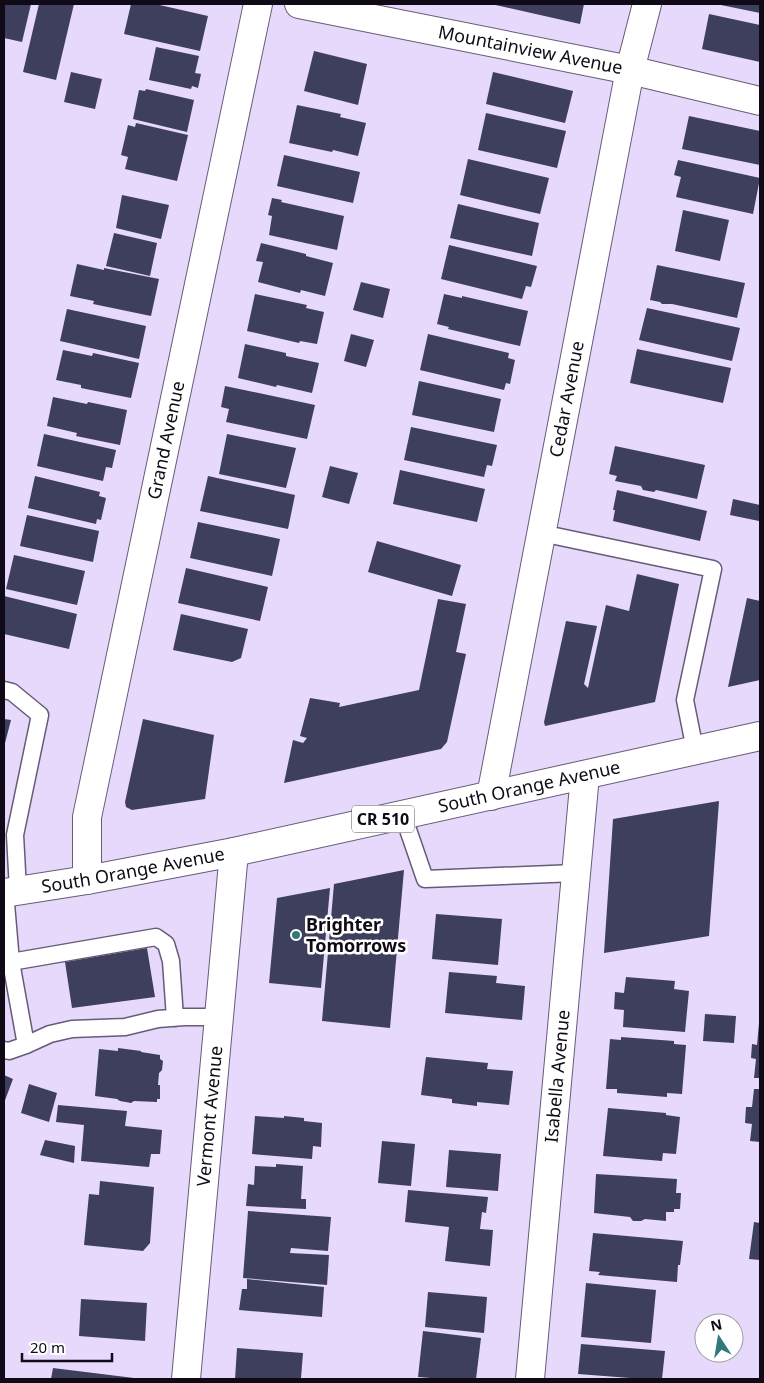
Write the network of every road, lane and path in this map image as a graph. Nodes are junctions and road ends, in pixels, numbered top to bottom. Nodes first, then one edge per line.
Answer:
1 (258, 4) edge
2 (299, 4) edge
3 (647, 4) edge
4 (630, 70) junction
5 (760, 101) edge
6 (541, 533) junction
7 (4, 690) edge
8 (760, 736) edge
9 (695, 750) junction
10 (585, 775) junction
11 (491, 796) junction
12 (403, 815) junction
13 (234, 852) junction
14 (576, 873) junction
15 (88, 880) junction
16 (9, 892) edge
17 (11, 962) junction
18 (219, 1017) junction
19 (175, 1018) junction
20 (26, 1045) junction
21 (4, 1050) edge
22 (186, 1379) edge
23 (530, 1379) edge

1 - 15 street, Grand Avenue
2 - 4 street, Mountainview Avenue
3 - 4 street, Cedar Avenue
4 - 5 street, Mountainview Avenue
4 - 6 street, Cedar Avenue
6 - 9 lane
6 - 11 street, Cedar Avenue
7 - 16 lane
8 - 9 street, South Orange Avenue / CR 510
9 - 10 street, South Orange Avenue / CR 510
10 - 11 street, South Orange Avenue / CR 510
10 - 14 street, Isabella Avenue
11 - 12 street, South Orange Avenue / CR 510
12 - 13 street, South Orange Avenue / CR 510
12 - 14 lane
13 - 15 street, South Orange Avenue / CR 510
13 - 18 street, Vermont Avenue
14 - 23 street, Isabella Avenue
15 - 16 street, South Orange Avenue / CR 510
16 - 17 lane
17 - 19 lane
17 - 20 lane
18 - 19 lane
18 - 22 street, Vermont Avenue
19 - 20 lane
20 - 21 lane

